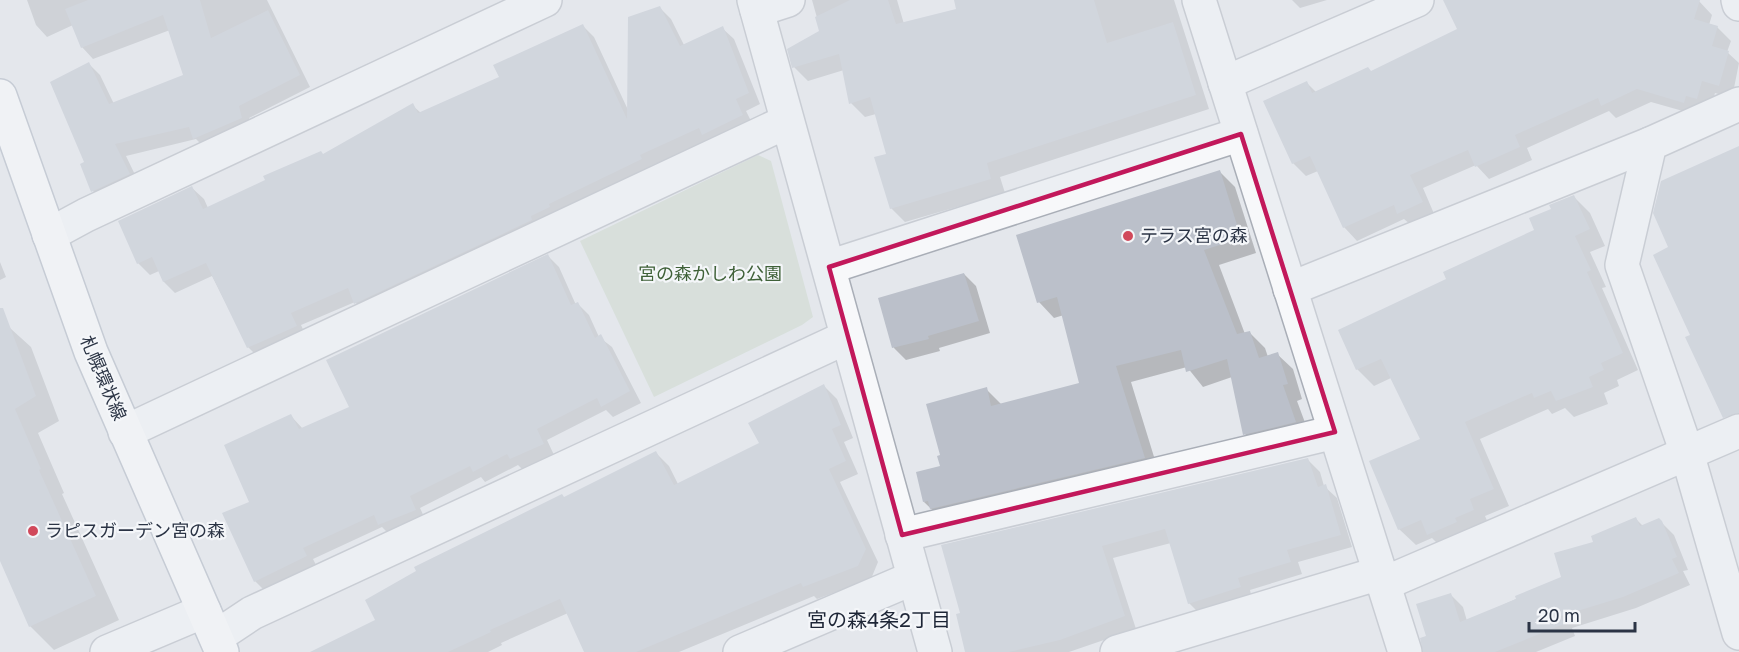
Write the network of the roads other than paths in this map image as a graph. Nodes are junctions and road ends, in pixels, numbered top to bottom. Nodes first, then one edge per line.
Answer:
1 (545, 0) edge
2 (788, 0) edge
3 (1199, 0) edge
4 (1417, 0) edge
5 (1738, 0) edge
6 (1739, 4) edge
7 (755, 5) edge
8 (1225, 83) junction
9 (0, 96) edge
10 (1739, 105) edge
11 (786, 123) junction
12 (5, 130) edge
13 (1241, 134) junction
14 (1650, 144) junction
15 (49, 235) junction
16 (829, 267) junction
17 (1290, 289) junction
18 (847, 338) junction
19 (1739, 431) edge
20 (125, 432) junction
21 (1335, 432) junction
22 (1687, 453) junction
23 (902, 535) junction
24 (914, 578) junction
25 (1381, 579) junction
26 (1739, 633) edge
27 (214, 634) edge
28 (107, 652) edge
29 (740, 652) edge
30 (935, 652) edge
31 (1117, 652) edge
32 (1404, 652) edge

1 - 15 street
2 - 7 street
3 - 8 street
4 - 8 street
5 - 6 street
7 - 11 street
8 - 13 street
9 - 12 main road, 札幌環状線
10 - 14 street
11 - 16 street
11 - 20 street
12 - 15 main road, 札幌環状線
13 - 16 street
13 - 17 street
14 - 17 street
14 - 22 street
15 - 20 main road, 札幌環状線
16 - 18 street
17 - 21 street
18 - 23 street
18 - 27 street
19 - 22 street
20 - 27 main road, 札幌環状線
21 - 23 street
21 - 25 street
22 - 25 street
22 - 26 street
23 - 24 street
24 - 29 street
24 - 30 street
25 - 31 street
25 - 32 street
27 - 28 street

